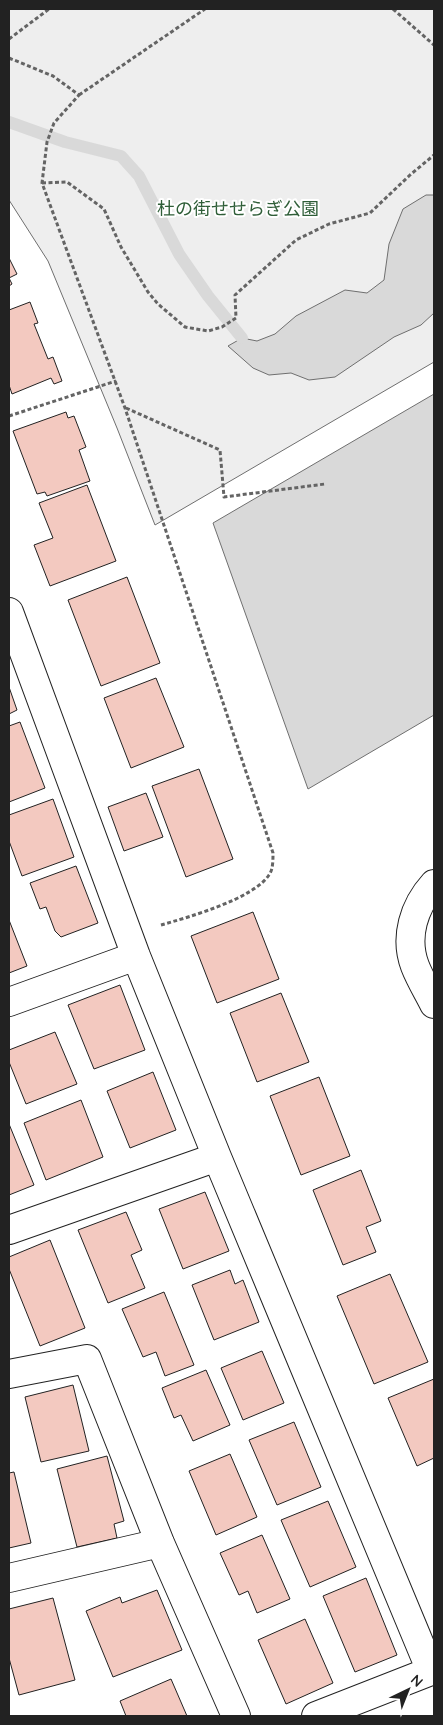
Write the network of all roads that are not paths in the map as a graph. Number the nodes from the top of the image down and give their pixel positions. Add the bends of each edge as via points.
1 (9, 612) edge
2 (434, 884) edge
3 (132, 945) junction
4 (9, 1002) edge
5 (434, 1004) edge
6 (217, 1156) junction
7 (9, 1230) edge
8 (9, 1374) edge
9 (160, 1543) junction
10 (9, 1578) edge
11 (236, 1716) edge
12 (316, 1716) edge

1 - 3 street
2 - 5 street via 418,905 410,952
3 - 4 street
3 - 6 street
6 - 7 street
6 - 12 street via 431,1671
8 - 9 street via 87,1359
9 - 10 street
9 - 11 street

